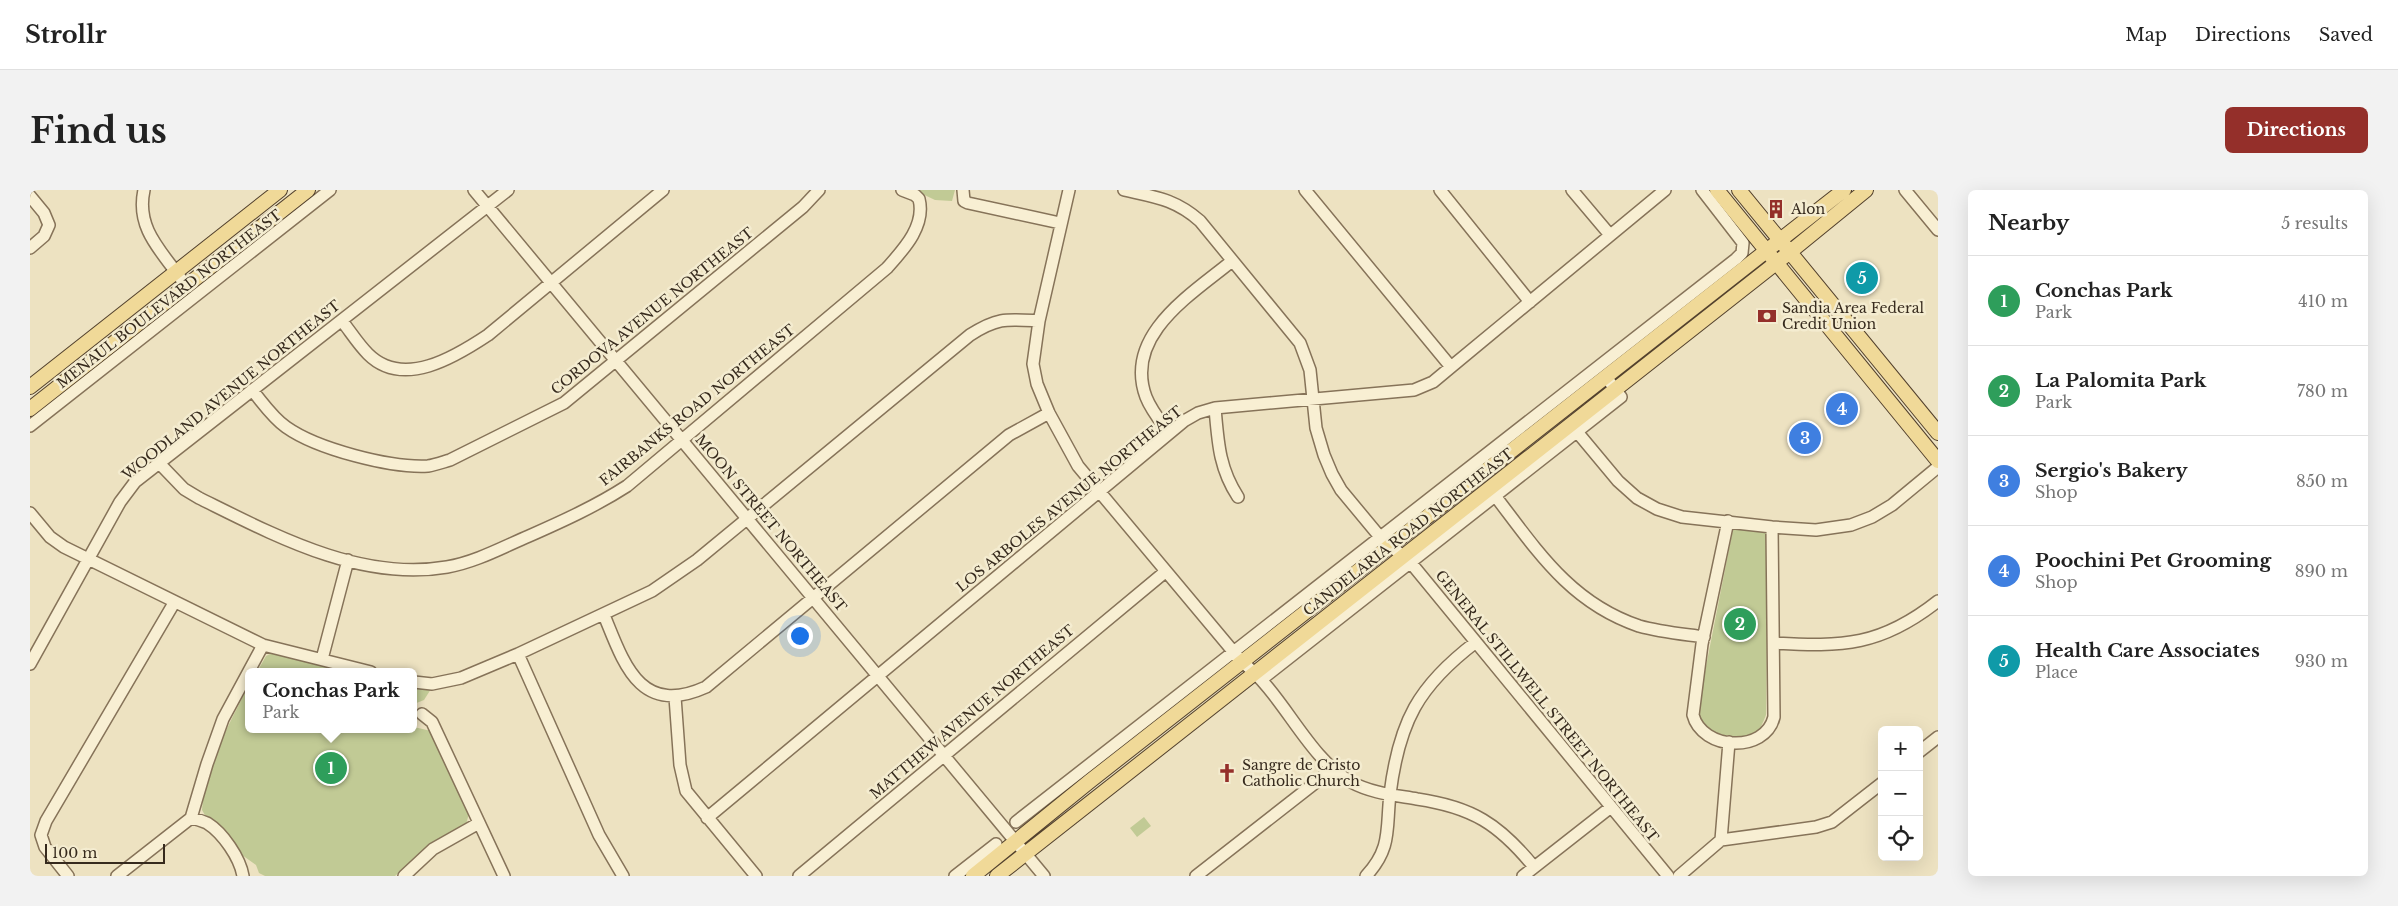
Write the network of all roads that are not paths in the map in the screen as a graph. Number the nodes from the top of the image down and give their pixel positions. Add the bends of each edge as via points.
1 (144, 190) edge
2 (280, 190) edge
3 (308, 190) edge
4 (330, 190) edge
5 (474, 190) edge
6 (508, 190) edge
7 (663, 190) edge
8 (819, 190) edge
9 (902, 190) edge
10 (1069, 190) edge
11 (1124, 190) edge
12 (1305, 190) edge
13 (1440, 190) edge
14 (1572, 190) edge
15 (1664, 190) edge
16 (1702, 190) edge
17 (1717, 190) edge
18 (1740, 190) edge
19 (1844, 190) edge
20 (1866, 190) edge
21 (1905, 190) edge
22 (963, 193) edge
23 (30, 196) edge
24 (488, 207) junction
25 (1060, 223) junction
26 (1938, 230) edge
27 (1610, 235) junction
28 (1786, 246) junction
29 (30, 248) edge
30 (1771, 258) junction
31 (1232, 261) junction
32 (177, 272) junction
33 (551, 283) junction
34 (186, 286) junction
35 (1530, 302) junction
36 (342, 320) junction
37 (1039, 321) junction
38 (616, 361) junction
39 (1451, 367) junction
40 (1606, 377) junction
41 (30, 387) edge
42 (1616, 388) junction
43 (252, 390) junction
44 (1313, 400) junction
45 (30, 408) edge
46 (1215, 408) junction
47 (1049, 413) junction
48 (30, 426) edge
49 (1169, 433) junction
50 (1578, 433) junction
51 (1938, 433) edge
52 (681, 439) junction
53 (1938, 461) edge
54 (159, 463) junction
55 (1938, 467) edge
56 (1098, 491) junction
57 (1238, 497) dead end
58 (1496, 497) junction
59 (30, 513) edge
60 (747, 518) junction
61 (1728, 521) junction
62 (1772, 527) junction
63 (1386, 541) junction
64 (88, 560) junction
65 (348, 560) junction
66 (1407, 560) junction
67 (1165, 572) junction
68 (812, 597) junction
69 (1938, 601) edge
70 (174, 603) junction
71 (604, 615) junction
72 (1704, 637) junction
73 (1476, 642) junction
74 (1774, 643) junction
75 (263, 645) junction
76 (518, 654) junction
77 (1237, 657) junction
78 (322, 659) junction
79 (30, 664) edge
80 (251, 668) edge
81 (356, 668) edge
82 (1258, 675) junction
83 (879, 676) junction
84 (245, 678) edge
85 (417, 682) edge
86 (675, 697) junction
87 (422, 714) dead end
88 (1938, 737) edge
89 (1729, 742) junction
90 (1923, 749) edge
91 (944, 754) junction
92 (1333, 769) junction
93 (1878, 786) edge
94 (1390, 794) junction
95 (1611, 807) junction
96 (191, 818) junction
97 (707, 818) junction
98 (1016, 822) dead end
99 (479, 823) junction
100 (1721, 840) junction
101 (1016, 842) junction
102 (996, 844) dead end
103 (1026, 854) junction
104 (1534, 867) junction
105 (68, 876) edge
106 (117, 876) edge
107 (244, 876) edge
108 (404, 876) edge
109 (504, 876) edge
110 (623, 876) edge
111 (756, 876) edge
112 (799, 876) edge
113 (955, 876) edge
114 (973, 876) edge
115 (997, 876) edge
116 (1044, 876) edge
117 (1196, 876) edge
118 (1366, 876) edge
119 (1523, 876) edge
120 (1668, 876) edge
121 (1679, 876) edge

1 - 32 street via 144,224
2 - 32 main road, MENAUL BOULEVARD NORTHEAST
3 - 34 main road, MENAUL BOULEVARD NORTHEAST
4 - 48 street
5 - 24 street, MOON STREET NORTHEAST
6 - 24 street, WOODLAND AVENUE NORTHEAST
7 - 33 street
8 - 38 street, CORDOVA AVENUE NORTHEAST via 803,207
9 - 52 street, FAIRBANKS ROAD NORTHEAST via 915,195 920,205 918,220 912,236 887,268
10 - 25 street
11 - 31 street, GENERAL STILLWELL STREET NORTHEAST via 1183,207 1200,221
12 - 39 street
13 - 35 street
14 - 27 street
15 - 27 street, LOS ARBOLES AVENUE NORTHEAST
16 - 63 street via 1743,242 1742,253
17 - 30 main road
18 - 28 main road
19 - 28 main road, CANDELARIA ROAD NORTHEAST
20 - 28 main road, CANDELARIA ROAD NORTHEAST
21 - 26 street
22 - 25 street via 964,201 968,203
23 - 29 street via 44,212 48,225 44,236
24 - 33 street, MOON STREET NORTHEAST
24 - 36 street, WOODLAND AVENUE NORTHEAST
25 - 37 street
27 - 35 street, LOS ARBOLES AVENUE NORTHEAST
28 - 30 main road, CANDELARIA ROAD NORTHEAST
28 - 51 main road
30 - 40 main road, CANDELARIA ROAD NORTHEAST
30 - 42 main road, CANDELARIA ROAD NORTHEAST
30 - 53 main road
31 - 44 street, GENERAL STILLWELL STREET NORTHEAST via 1300,344 1310,370
31 - 49 street via 1166,316 1151,335 1143,357 1142,378 1154,414
32 - 34 street
32 - 41 main road, MENAUL BOULEVARD NORTHEAST
33 - 36 street via 466,350 425,368 396,369 382,364 369,355
33 - 38 street, MOON STREET NORTHEAST
34 - 45 main road, MENAUL BOULEVARD NORTHEAST
35 - 39 street, LOS ARBOLES AVENUE NORTHEAST
36 - 43 street, WOODLAND AVENUE NORTHEAST
37 - 47 street via 1033,364
37 - 60 street via 1006,318 986,324
38 - 43 street, CORDOVA AVENUE NORTHEAST via 564,403 542,416 450,460 430,466 404,466 346,453 300,435 274,417
38 - 52 street, MOON STREET NORTHEAST
39 - 44 street, LOS ARBOLES AVENUE NORTHEAST via 1433,382 1414,390
40 - 42 street
40 - 63 main road, CANDELARIA ROAD NORTHEAST
42 - 50 street via 1621,398
42 - 66 main road, CANDELARIA ROAD NORTHEAST
43 - 54 street, WOODLAND AVENUE NORTHEAST
44 - 46 street, LOS ARBOLES AVENUE NORTHEAST
44 - 63 street, GENERAL STILLWELL STREET NORTHEAST via 1316,428 1332,474 1341,490
46 - 49 street, LOS ARBOLES AVENUE NORTHEAST via 1198,413
46 - 57 street via 1221,464
47 - 56 street via 1078,466
47 - 68 street via 1009,435
49 - 56 street, LOS ARBOLES AVENUE NORTHEAST
50 - 58 street
50 - 61 street via 1618,482 1637,498 1656,509 1682,517
52 - 60 street, MOON STREET NORTHEAST
52 - 65 street, FAIRBANKS ROAD NORTHEAST via 627,486 597,506 474,560 447,567 412,569 386,568
54 - 64 street, WOODLAND AVENUE NORTHEAST via 130,488
54 - 65 street, FAIRBANKS ROAD NORTHEAST via 184,490 199,498 292,543
55 - 62 street via 1892,505 1851,525 1816,530
56 - 67 street
56 - 83 street, LOS ARBOLES AVENUE NORTHEAST
58 - 66 street
58 - 72 street via 1559,576 1591,604 1641,626
59 - 64 street via 50,537
60 - 68 street, MOON STREET NORTHEAST
60 - 71 street via 698,560 652,591
61 - 62 street
61 - 72 street
62 - 74 street
63 - 66 street, GENERAL STILLWELL STREET NORTHEAST
63 - 77 main road, CANDELARIA ROAD NORTHEAST
64 - 70 street
64 - 79 street, WOODLAND AVENUE NORTHEAST
65 - 78 street
66 - 73 street, GENERAL STILLWELL STREET NORTHEAST
66 - 82 main road, CANDELARIA ROAD NORTHEAST
67 - 77 street
67 - 91 street, MATTHEW AVENUE NORTHEAST
68 - 83 street, MOON STREET NORTHEAST
68 - 86 street via 706,687
69 - 74 street via 1906,624 1869,639 1819,646
70 - 75 street
70 - 105 street via 46,821 41,835 45,847
71 - 76 street
71 - 86 street via 631,675 647,688
72 - 89 street via 1693,715 1695,725 1707,737
73 - 94 street via 1440,672 1416,704 1400,736
73 - 95 street, GENERAL STILLWELL STREET NORTHEAST
74 - 89 street via 1772,726 1755,740
75 - 78 street
75 - 80 street
76 - 85 street via 461,678 432,684
76 - 110 street via 602,841
77 - 82 street
77 - 98 street
77 - 101 main road, CANDELARIA ROAD NORTHEAST
78 - 81 street
82 - 92 street
82 - 103 main road, CANDELARIA ROAD NORTHEAST
83 - 91 street, MOON STREET NORTHEAST
83 - 97 street, LOS ARBOLES AVENUE NORTHEAST
84 - 96 street via 223,719
86 - 97 street via 680,765 686,791
87 - 99 street via 432,722
88 - 90 street
89 - 100 street
91 - 101 street, MOON STREET NORTHEAST
91 - 112 street, MATTHEW AVENUE NORTHEAST
92 - 94 street via 1370,790
92 - 117 street
93 - 100 street via 1832,822
94 - 104 street via 1454,806 1484,820 1513,842
94 - 118 street via 1386,846
95 - 104 street
95 - 120 street, GENERAL STILLWELL STREET NORTHEAST
96 - 106 street
96 - 107 street via 207,824 217,833 241,864
97 - 111 street
99 - 108 street via 433,849
99 - 109 street
100 - 121 street
101 - 103 street, MOON STREET NORTHEAST
101 - 114 main road, CANDELARIA ROAD NORTHEAST
102 - 113 street
103 - 115 main road, CANDELARIA ROAD NORTHEAST
103 - 116 street, MOON STREET NORTHEAST
104 - 119 street

